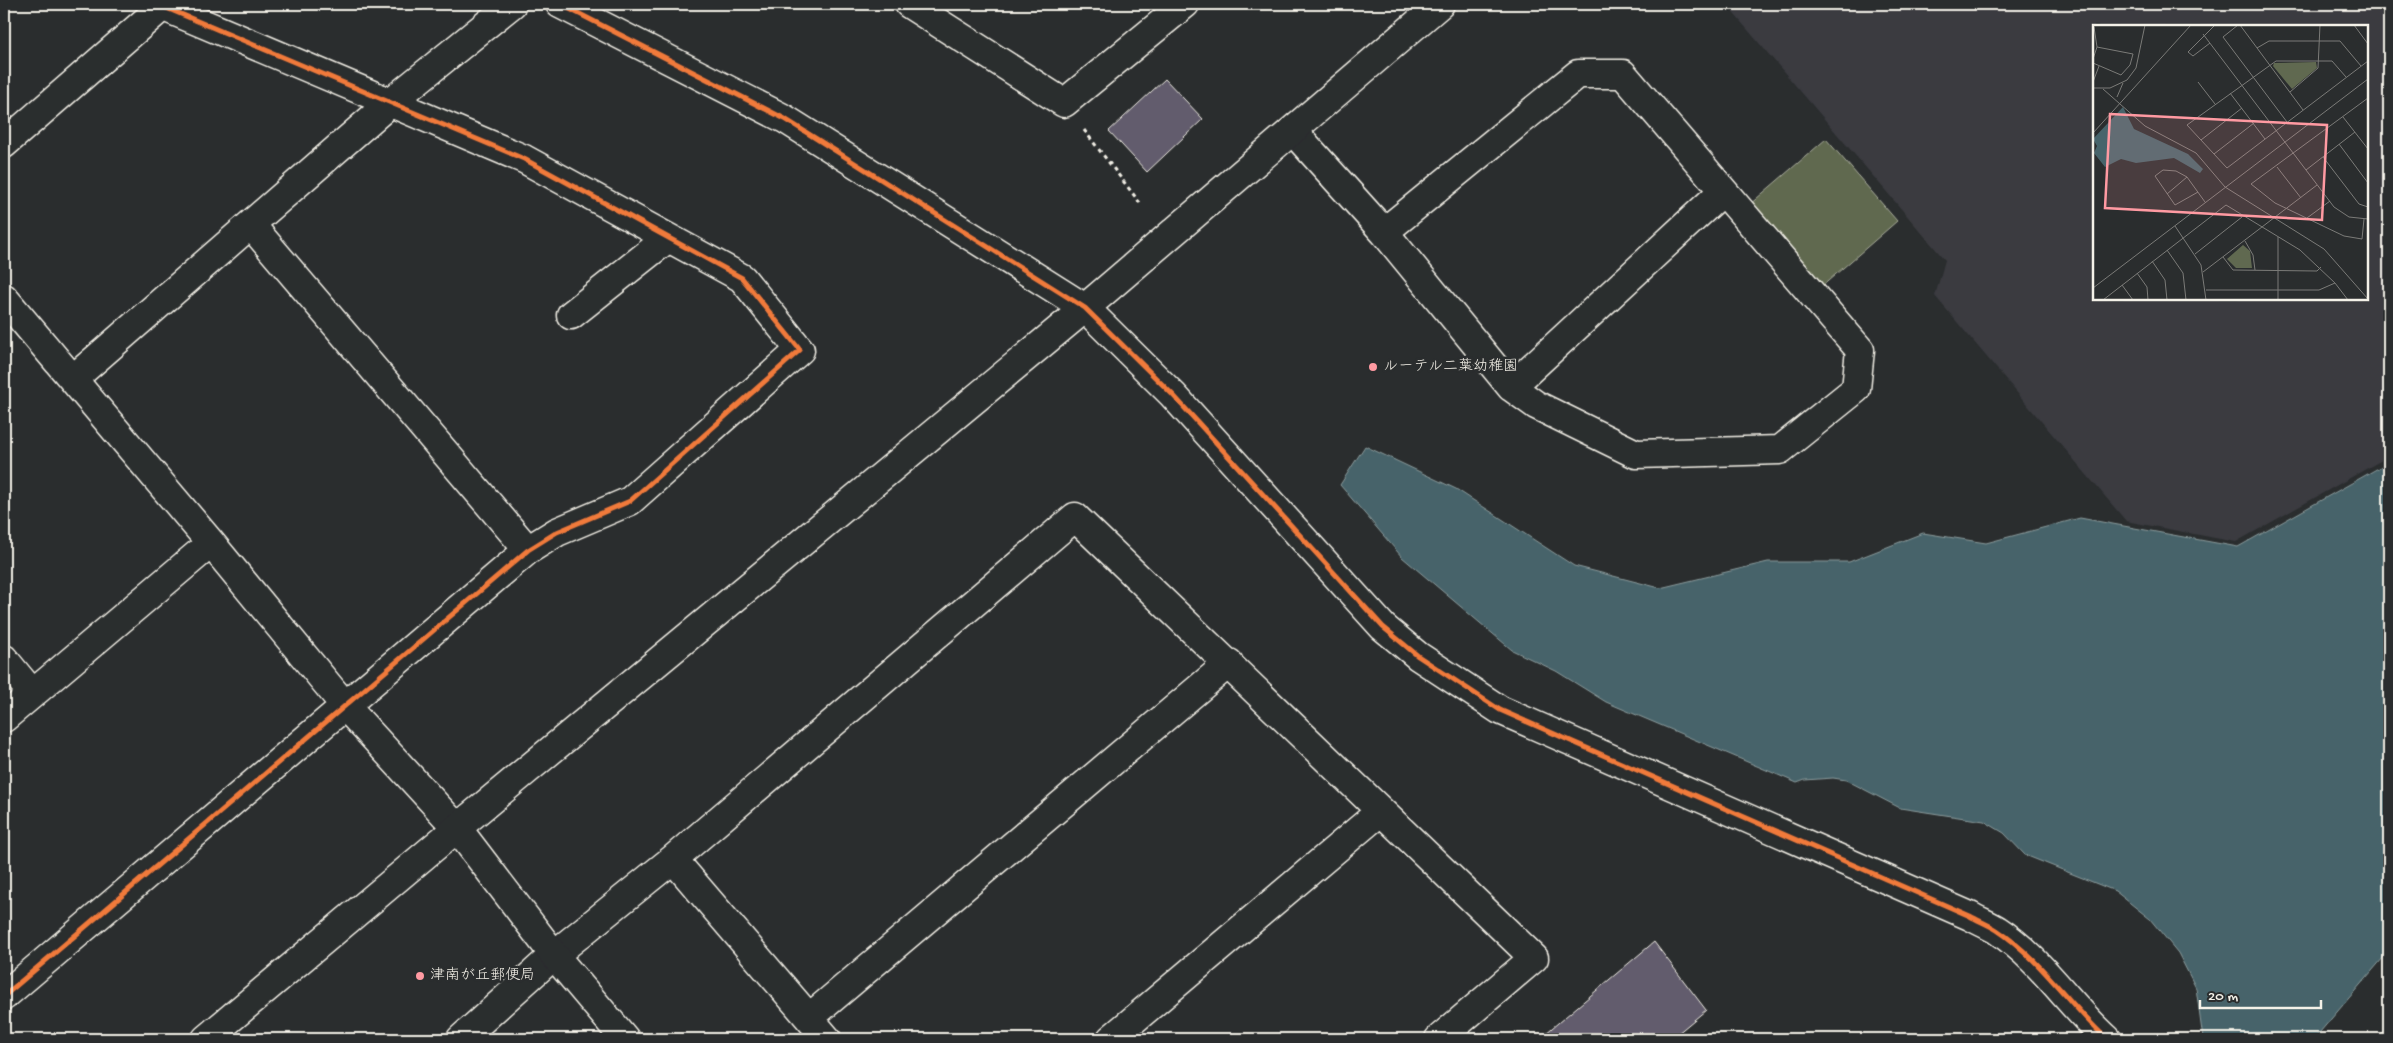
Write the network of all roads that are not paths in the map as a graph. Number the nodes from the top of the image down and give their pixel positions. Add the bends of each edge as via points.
1 (512, 4) edge
2 (560, 4) edge
3 (909, 4) edge
4 (1185, 4) edge
5 (1440, 4) edge
6 (160, 5) edge
7 (392, 101) junction
8 (1293, 131) junction
9 (4, 144) edge
10 (1722, 192) junction
11 (251, 225) junction
12 (1384, 232) junction
13 (668, 238) junction
14 (4, 298) edge
15 (1085, 308) junction
16 (571, 315) dead end
17 (73, 379) junction
18 (1512, 387) junction
19 (211, 543) junction
20 (528, 550) junction
21 (4, 659) edge
22 (1229, 663) junction
23 (32, 694) junction
24 (346, 707) junction
25 (4, 718) edge
26 (1381, 811) junction
27 (457, 828) junction
28 (673, 859) junction
29 (554, 955) junction
30 (4, 996) edge
31 (809, 1018) junction
32 (206, 1039) edge
33 (461, 1039) edge
34 (625, 1039) edge
35 (828, 1039) edge
36 (1111, 1039) edge
37 (1439, 1039) edge
38 (2106, 1039) edge

1 - 7 street
2 - 15 street via 785,119
3 - 4 street via 1064,103
5 - 8 street
6 - 7 street
6 - 9 street
7 - 11 street
7 - 13 street via 524,158
8 - 12 street
8 - 15 street
10 - 12 street via 1623,74 1578,74
10 - 18 street
10 - 18 street via 1860,350 1856,389 1780,450 1636,454 1536,405
11 - 17 street
11 - 20 street
12 - 18 street
13 - 16 street
13 - 20 street via 742,278 800,350 630,501 556,532
14 - 17 street
15 - 27 street
15 - 38 street via 1173,395 1383,627 1418,656 1500,710 1998,931 2037,964
17 - 19 street
19 - 23 street
19 - 24 street
20 - 24 street
21 - 23 street
22 - 26 street
22 - 28 street via 1076,517
22 - 31 street
23 - 25 street
24 - 27 street
24 - 30 street
26 - 36 street
26 - 37 street via 1534,958
27 - 29 street
27 - 32 street
28 - 29 street
28 - 31 street
29 - 33 street
29 - 34 street
31 - 35 street

